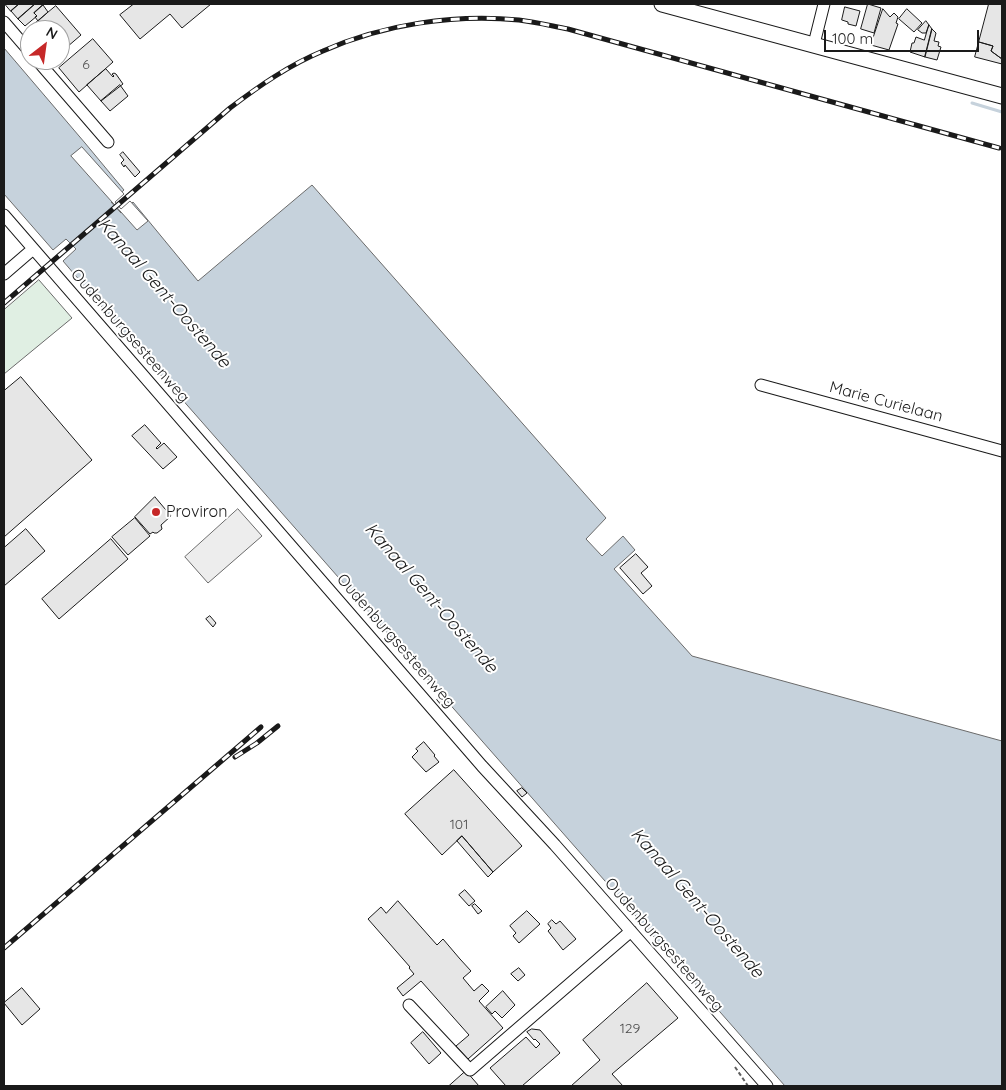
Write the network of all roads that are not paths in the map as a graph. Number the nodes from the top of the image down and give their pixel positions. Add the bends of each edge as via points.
1 (662, 4) edge
2 (824, 4) edge
3 (4, 22) edge
4 (20, 40) edge
5 (814, 44) junction
6 (46, 70) edge
7 (1002, 96) edge
8 (108, 142) dead end
9 (4, 215) edge
10 (33, 249) junction
11 (4, 274) edge
12 (761, 385) dead end
13 (1002, 451) edge
14 (631, 931) junction
15 (409, 1005) dead end
16 (766, 1086) edge

1 - 5 main road
2 - 5 street
3 - 4 street
5 - 7 main road
6 - 8 street
9 - 10 street, Oudenburgsesteenweg
10 - 11 street
10 - 14 street, Oudenburgsesteenweg via 482,766
12 - 13 street, Marie Curielaan
14 - 15 street via 470,1070
14 - 16 street, Oudenburgsesteenweg

